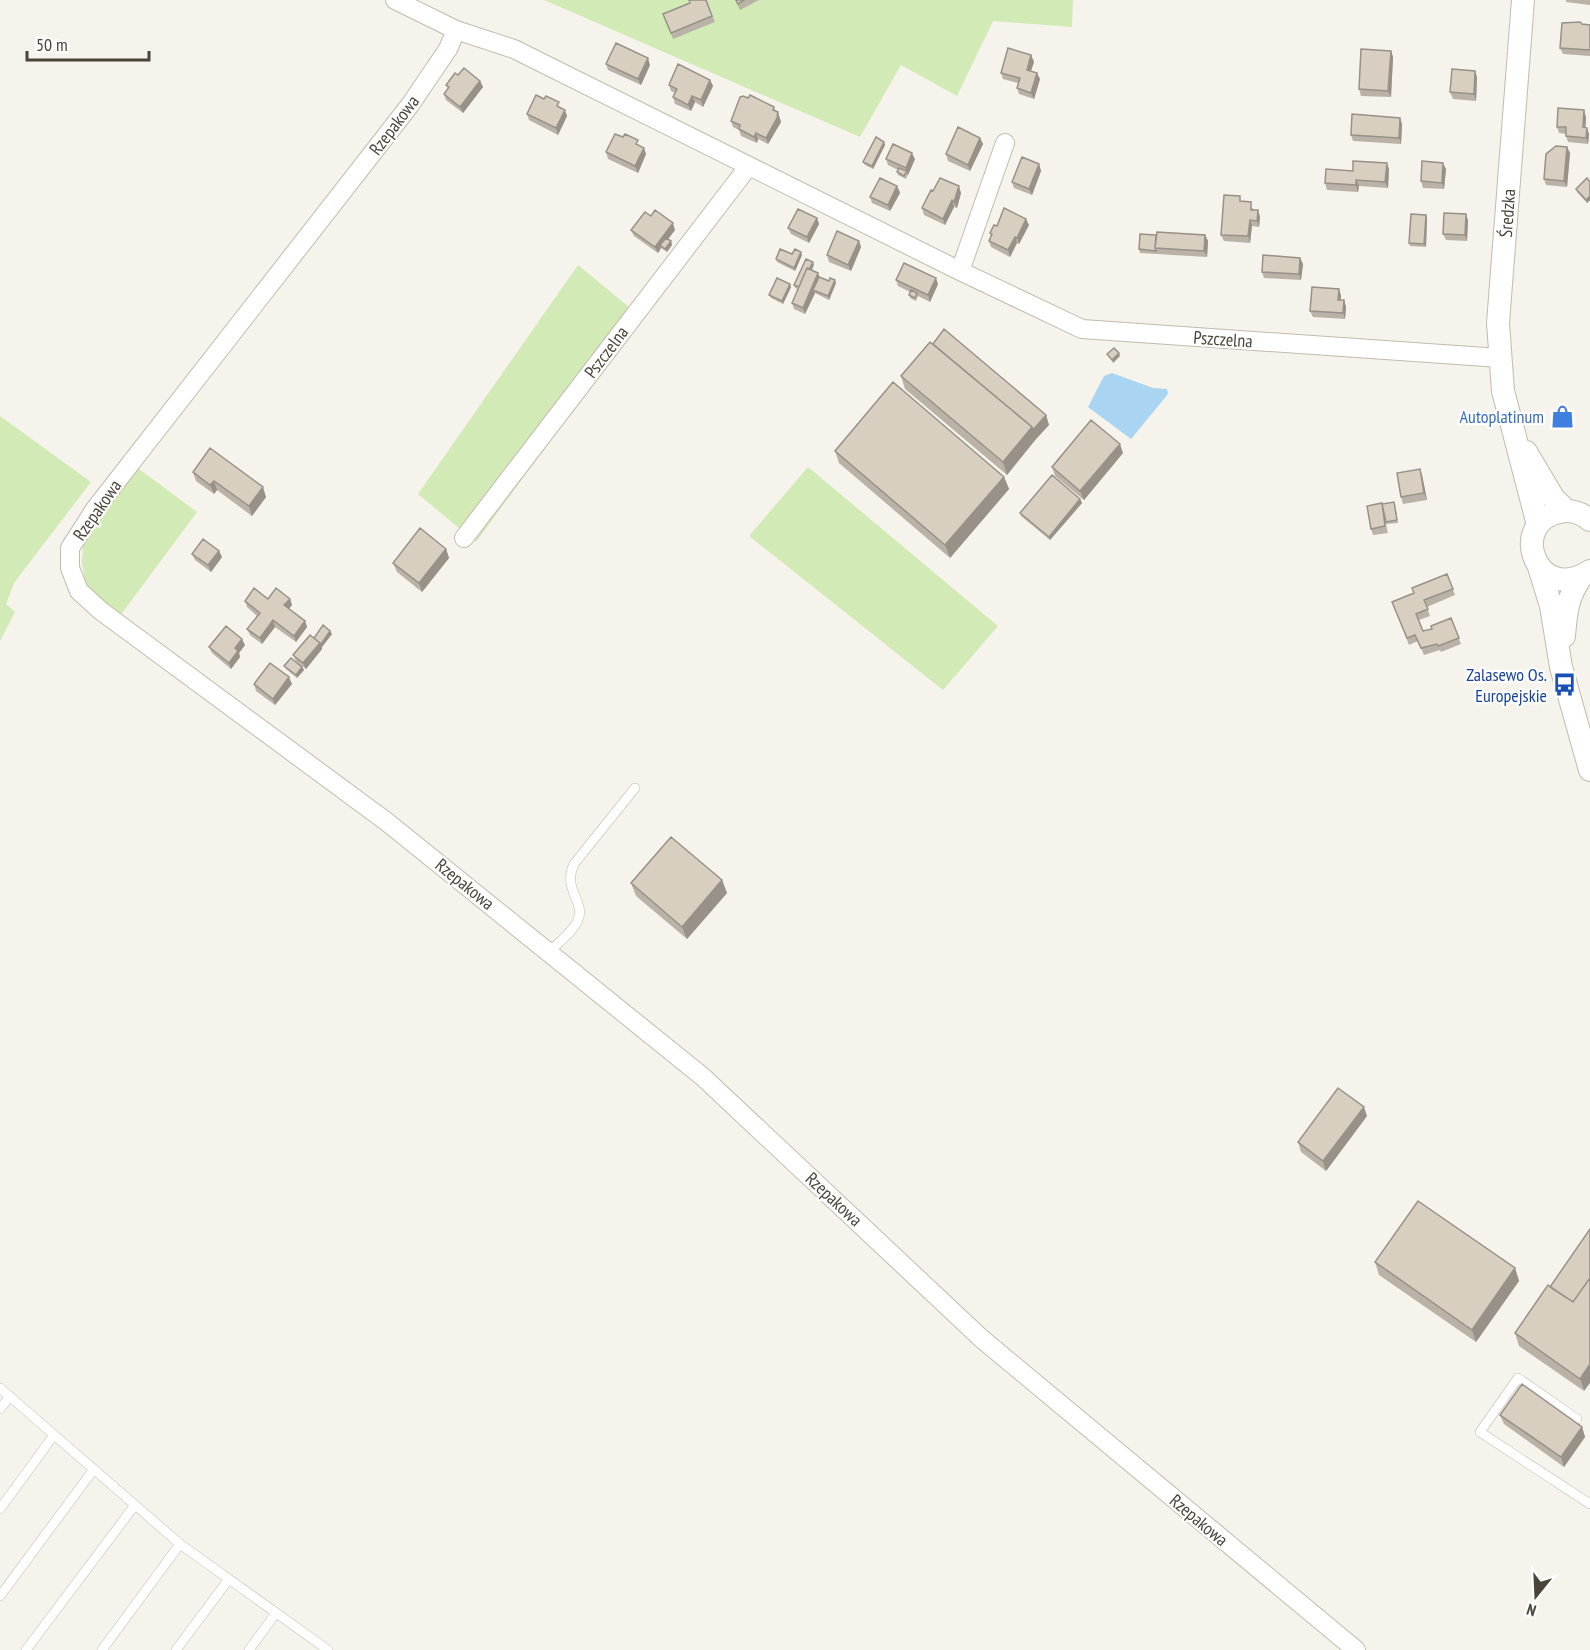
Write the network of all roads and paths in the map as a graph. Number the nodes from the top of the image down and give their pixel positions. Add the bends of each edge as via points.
1 (395, 0) edge
2 (1523, 0) edge
3 (456, 30) junction
4 (1005, 143) dead end
5 (748, 167) junction
6 (960, 271) junction
7 (1500, 358) junction
8 (1511, 424) junction
9 (1583, 517) edge
10 (1538, 525) junction
11 (465, 538) dead end
12 (1539, 567) junction
13 (1585, 574) edge
14 (1561, 667) junction
15 (1590, 770) edge
16 (634, 788) dead end
17 (549, 952) junction
18 (0, 1388) edge
19 (9, 1396) junction
20 (0, 1409) edge
21 (1578, 1419) dead end
22 (54, 1435) junction
23 (94, 1469) junction
24 (135, 1504) junction
25 (1590, 1504) edge
26 (0, 1509) edge
27 (180, 1544) junction
28 (229, 1579) junction
29 (0, 1596) edge
30 (276, 1613) junction
31 (323, 1649) edge
32 (26, 1650) edge
33 (102, 1650) edge
34 (176, 1650) edge
35 (249, 1650) edge
36 (1356, 1650) edge

1 - 3 street, Pszczelna
2 - 7 street, Średzka via 1498,323
3 - 5 street, Pszczelna via 514,50
3 - 17 street, Rzepakowa via 448,49 410,105 95,509 70,548 70,568 79,591 101,610 387,822
4 - 6 street
5 - 6 street, Pszczelna
5 - 11 street, Pszczelna
6 - 7 street, Pszczelna via 1082,329
7 - 8 street, Średzka
8 - 9 street, Średzka via 1554,499
8 - 10 street, Średzka
9 - 10 street via 1555,512
10 - 12 street via 1531,546
12 - 13 street via 1558,579
12 - 14 street via 1551,606
13 - 14 street via 1571,592 1566,607
14 - 15 street
16 - 17 lane via 574,864 570,881 580,913 574,926
17 - 36 street, Rzepakowa via 703,1077 982,1339
18 - 19 lane
19 - 20 lane
19 - 22 lane
21 - 25 lane via 1518,1378 1480,1432
22 - 23 lane
22 - 26 lane
23 - 24 lane
23 - 29 lane
24 - 27 lane
24 - 32 lane
27 - 28 lane
27 - 33 lane
28 - 30 lane
28 - 34 lane
30 - 31 lane
30 - 35 lane

